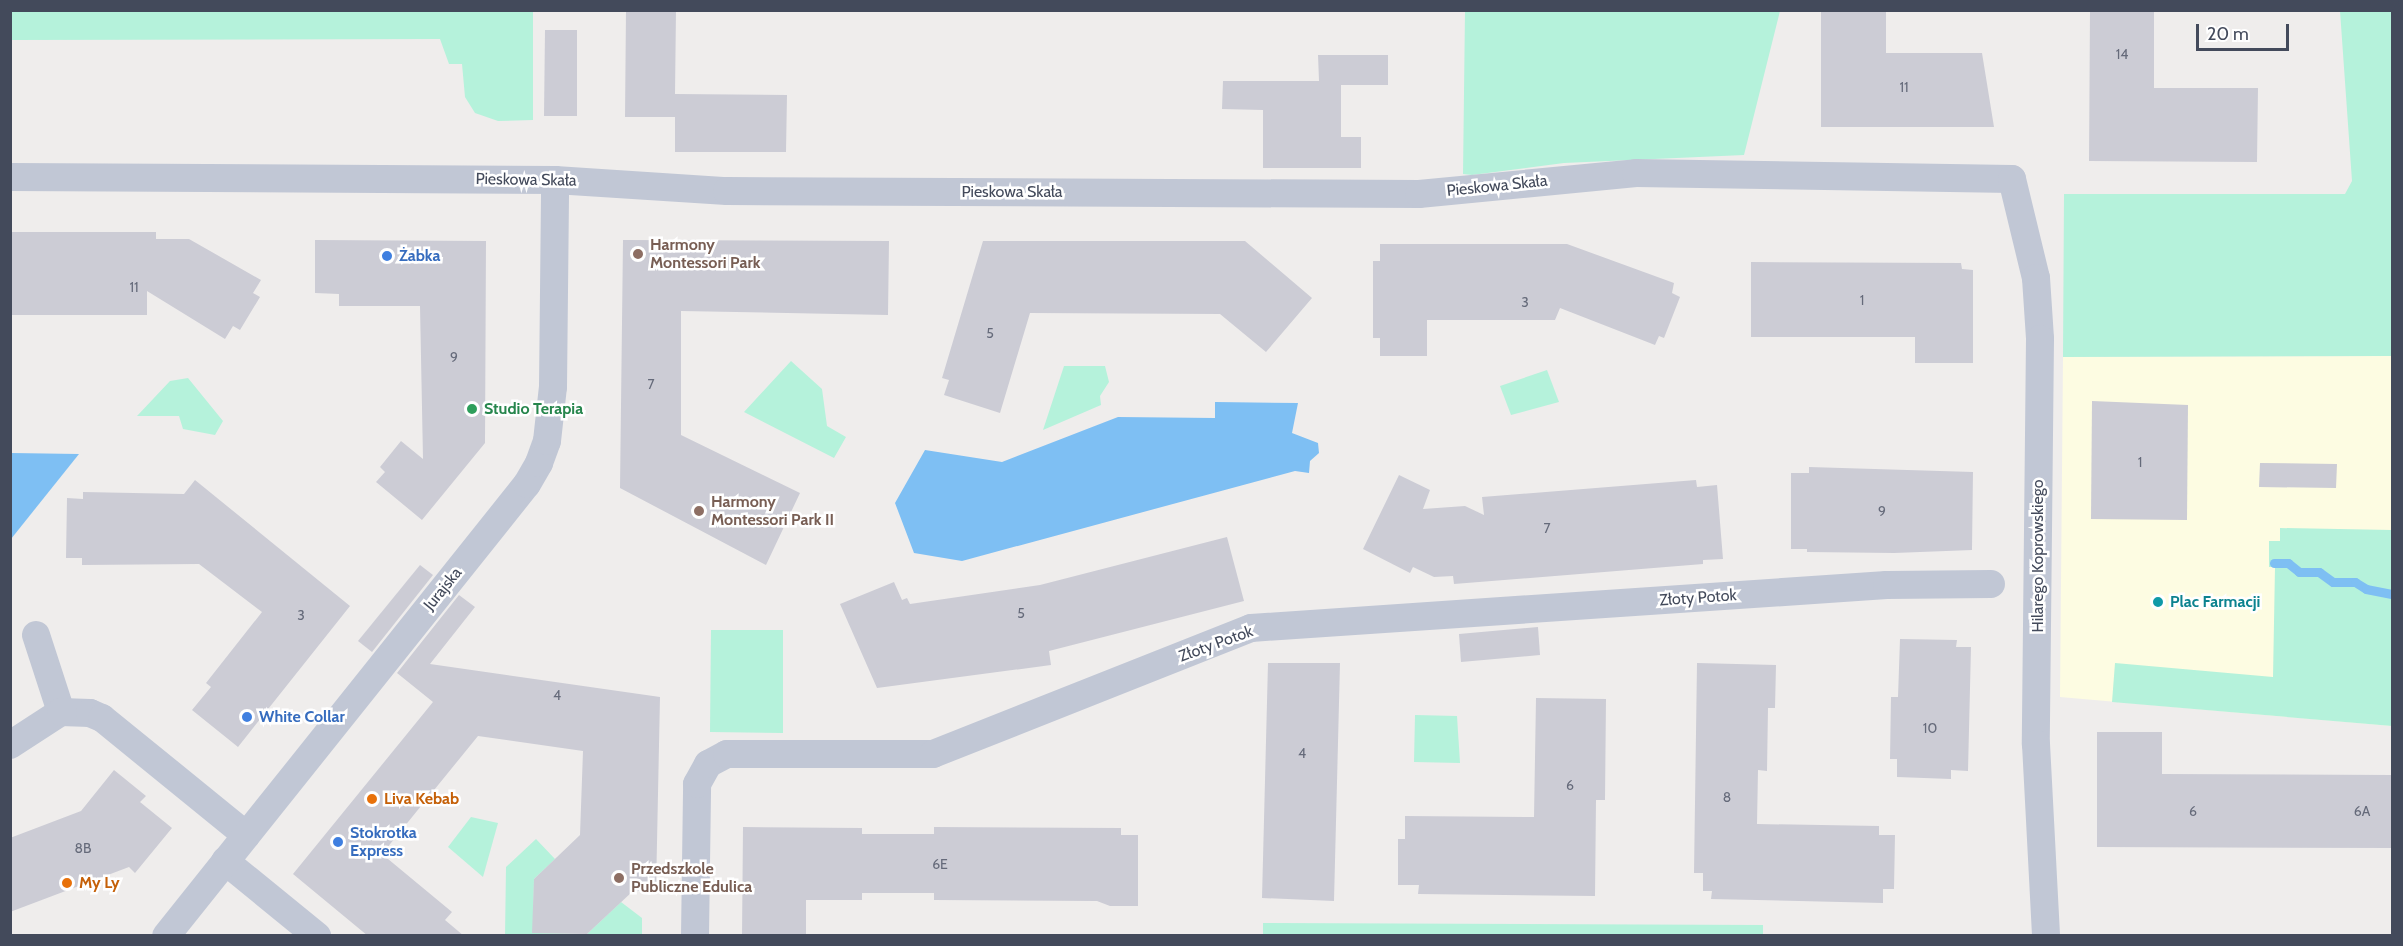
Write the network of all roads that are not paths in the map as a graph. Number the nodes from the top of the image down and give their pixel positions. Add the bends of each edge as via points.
1 (10, 177) edge
2 (2012, 178) joint
3 (555, 180) junction
4 (1991, 584) dead end
5 (36, 635) dead end
6 (61, 712) junction
7 (10, 746) edge
8 (246, 835) junction
9 (225, 861) junction
10 (166, 936) edge
11 (317, 936) edge
12 (695, 936) edge
13 (2046, 936) edge

1 - 3 street, Pieskowa Skała
2 - 3 street, Pieskowa Skała via 1636,173 1419,194 727,190
2 - 13 street, Hilarego Koprowskiego via 2036,278 2040,339 2036,744
3 - 8 street, Jurajska via 553,387 547,441 539,463 527,484
4 - 12 street, Złoty Potok via 1887,585 1251,628 933,754 727,754 708,764 696,784
5 - 6 street
6 - 7 street
6 - 8 street via 76,710 102,718
8 - 9 street, Jurajska
9 - 10 street, Jurajska
9 - 11 street

